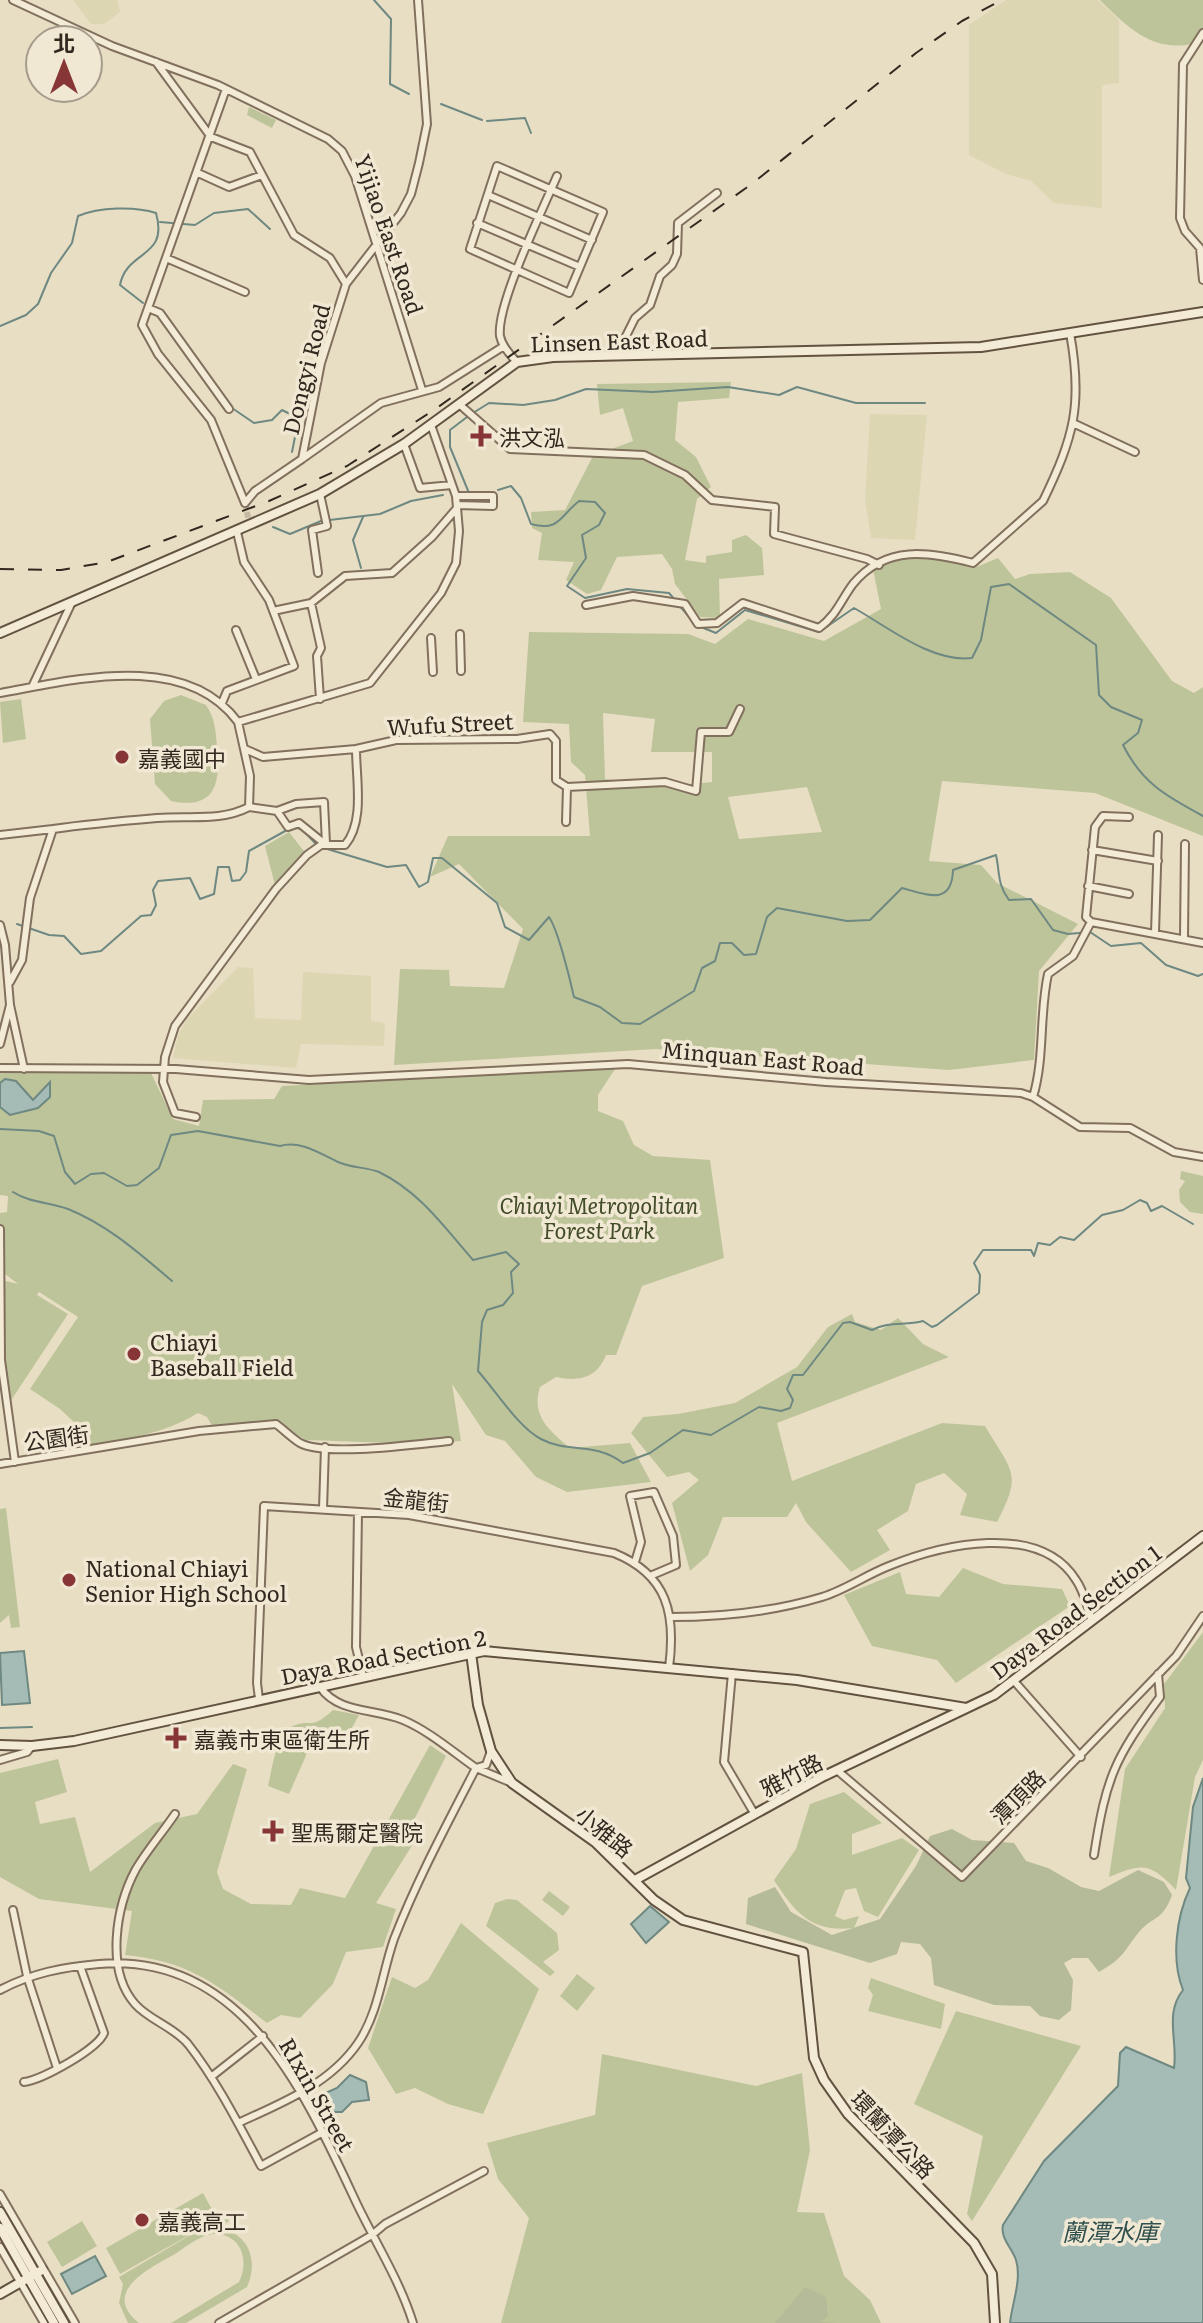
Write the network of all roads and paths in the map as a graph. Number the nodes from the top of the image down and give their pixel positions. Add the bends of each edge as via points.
1 (13, 0) edge
2 (418, 0) edge
3 (1203, 33) edge
4 (156, 62) junction
5 (226, 89) junction
6 (211, 137) junction
7 (198, 173) junction
8 (262, 175) junction
9 (557, 176) dead end
10 (551, 189) junction
11 (717, 193) dead end
12 (488, 195) junction
13 (541, 216) junction
14 (477, 223) junction
15 (592, 240) junction
16 (528, 243) junction
17 (378, 247) junction
18 (166, 258) junction
19 (580, 267) junction
20 (517, 271) junction
21 (1203, 280) edge
22 (346, 284) junction
23 (245, 292) dead end
24 (148, 308) junction
25 (1203, 312) edge
26 (1070, 333) junction
27 (504, 346) junction
28 (616, 356) junction
29 (517, 362) junction
30 (422, 390) junction
31 (459, 404) junction
32 (229, 409) dead end
33 (1075, 424) junction
34 (431, 425) junction
35 (404, 444) junction
36 (1135, 452) dead end
37 (302, 459) junction
38 (452, 485) junction
39 (320, 494) junction
40 (456, 496) junction
41 (457, 506) junction
42 (237, 532) junction
43 (879, 565) junction
44 (318, 573) dead end
45 (73, 599) junction
46 (311, 603) junction
47 (586, 605) dead end
48 (273, 611) junction
49 (236, 630) dead end
50 (0, 633) edge
51 (460, 634) dead end
52 (431, 638) dead end
53 (461, 671) dead end
54 (433, 672) dead end
55 (256, 679) junction
56 (32, 687) junction
57 (0, 693) edge
58 (320, 699) junction
59 (222, 703) junction
60 (740, 709) dead end
61 (238, 722) junction
62 (245, 749) junction
63 (356, 749) junction
64 (567, 787) junction
65 (249, 807) junction
66 (277, 811) junction
67 (1129, 817) dead end
68 (566, 822) dead end
69 (53, 829) junction
70 (0, 835) edge
71 (1158, 835) dead end
72 (326, 844) junction
73 (1185, 844) dead end
74 (1092, 850) junction
75 (1158, 861) junction
76 (1088, 886) junction
77 (1129, 894) dead end
78 (1091, 922) junction
79 (0, 925) edge
80 (1155, 933) junction
81 (1184, 938) junction
82 (1203, 943) edge
83 (10, 982) junction
84 (10, 1005) junction
85 (0, 1044) edge
86 (0, 1068) edge
87 (24, 1069) junction
88 (163, 1070) junction
89 (1033, 1097) junction
90 (196, 1117) dead end
91 (1203, 1157) edge
92 (0, 1229) edge
93 (449, 1441) dead end
94 (325, 1447) junction
95 (15, 1462) junction
96 (0, 1464) edge
97 (323, 1509) junction
98 (358, 1512) junction
99 (1203, 1536) edge
100 (635, 1562) junction
101 (650, 1576) junction
102 (1203, 1616) edge
103 (671, 1617) junction
104 (1092, 1620) junction
105 (471, 1653) junction
106 (669, 1668) junction
107 (732, 1673) junction
108 (1158, 1674) junction
109 (363, 1676) junction
110 (1014, 1681) junction
111 (320, 1687) junction
112 (259, 1699) junction
113 (966, 1708) junction
114 (0, 1745) edge
115 (32, 1746) junction
116 (491, 1751) junction
117 (1081, 1757) junction
118 (0, 1760) edge
119 (476, 1768) junction
120 (838, 1771) junction
121 (512, 1783) junction
122 (754, 1813) junction
123 (175, 1814) dead end
124 (1094, 1855) dead end
125 (635, 1880) junction
126 (13, 1910) dead end
127 (803, 1952) joint
128 (117, 1962) junction
129 (80, 1966) junction
130 (27, 1976) junction
131 (0, 1990) edge
132 (263, 2036) junction
133 (57, 2068) junction
134 (211, 2077) junction
135 (24, 2082) dead end
136 (301, 2094) junction
137 (238, 2123) junction
138 (323, 2132) junction
139 (484, 2171) dead end
140 (0, 2194) edge
141 (2, 2204) edge
142 (0, 2212) edge
143 (0, 2228) edge
144 (372, 2235) junction
145 (0, 2247) edge
146 (32, 2276) junction
147 (0, 2294) edge
148 (56, 2320) edge
149 (75, 2323) edge
150 (219, 2323) edge
151 (413, 2323) edge
152 (995, 2323) edge

1 - 4 street, Yijiao East Road
2 - 17 street, Dongyi Road via 425,142 411,194
3 - 21 street via 1183,64 1180,218 1200,248
4 - 5 street, Yijiao East Road
4 - 6 street
5 - 6 street
5 - 17 street, Yijiao East Road via 336,144 355,176
6 - 7 street
6 - 8 street via 244,148
7 - 8 street via 229,187
7 - 18 street
8 - 22 street via 294,235 330,258
9 - 10 street
10 - 12 street via 497,166
10 - 13 street
10 - 15 street via 603,212
11 - 28 street via 678,223 672,265 660,276 650,305 635,318
12 - 13 street
12 - 14 street
13 - 15 street
13 - 16 street
14 - 16 street
14 - 20 street via 470,249
15 - 19 street
16 - 19 street
16 - 20 street
17 - 22 street, Dongyi Road
17 - 30 street, Yijiao East Road
18 - 23 street
18 - 24 street
19 - 20 street via 569,293
20 - 27 street via 501,319
22 - 37 street, Dongyi Road via 321,363
24 - 32 street via 160,313
24 - 37 street, Dongyi Road via 142,325 146,337 211,420 245,503
25 - 26 main road, Linsen East Road
26 - 28 main road, Linsen East Road via 981,347
26 - 33 street via 1078,382
27 - 29 street
27 - 30 street via 439,387
28 - 29 main road, Linsen East Road
29 - 31 main road, Linsen East Road
30 - 37 street via 381,403
31 - 34 main road, Linsen East Road
31 - 43 street via 510,449 644,455 685,475 712,500 775,507 774,534
33 - 36 street
33 - 43 street via 1043,501 973,563 918,551
34 - 35 main road, Linsen East Road
34 - 38 street
35 - 38 street via 420,488
35 - 39 main road, Linsen East Road
38 - 40 street
39 - 42 main road, Linsen East Road
39 - 44 street via 328,519 327,526 312,530
40 - 41 street
40 - 41 street via 493,496 493,506
41 - 46 street via 392,573 345,576
41 - 58 street via 456,563 422,621 370,683
42 - 45 main road, Linsen East Road
42 - 48 street via 250,576
43 - 47 street via 853,585 837,612 819,628 743,603 717,623 698,624 685,604 633,596
45 - 50 main road, Linsen East Road
45 - 56 street
46 - 48 street
46 - 58 street via 321,648
48 - 55 street via 294,666
49 - 55 street
51 - 53 street
52 - 54 street
55 - 59 street via 227,691
56 - 57 street
56 - 59 street via 139,674 194,686
58 - 61 street
59 - 61 street
60 - 64 street via 729,732 701,732 696,791 665,782
61 - 62 street
62 - 63 street via 263,757
62 - 65 street via 252,790
63 - 64 street, Wufu Street via 396,740 550,734 556,741 556,780
63 - 72 street, Wufu Street via 354,832 345,845
64 - 68 street
65 - 66 street
65 - 69 street via 210,817 105,821
66 - 72 street via 288,827 299,823
66 - 72 street via 324,802
67 - 74 street via 1099,819
69 - 70 street
69 - 83 street via 25,922 22,960
71 - 75 street
72 - 88 street, Wufu Street via 307,855 276,889 188,1006 175,1026
73 - 81 street
74 - 75 street
74 - 76 street
75 - 80 street
76 - 77 street
76 - 78 street via 1086,917
78 - 80 street
78 - 89 street via 1073,956 1048,974 1040,1075
79 - 83 street
80 - 81 street
81 - 82 street
83 - 84 street
84 - 85 street
84 - 87 street
86 - 87 street, Minquan East Road
87 - 88 street, Minquan East Road
88 - 89 street, Minquan East Road via 303,1079 628,1064
88 - 90 street via 175,1113
89 - 91 street, Minquan East Road via 1080,1127 1130,1128 1174,1152
92 - 95 street, 公園街 via 1,1360
93 - 94 street, 公園街
94 - 95 street, 公園街 via 303,1445 276,1424 199,1431
94 - 97 street
95 - 96 street
97 - 98 street, 金龍街
97 - 112 street, 金龍街 via 264,1506
98 - 100 street, 金龍街 via 452,1521 614,1553
98 - 109 street via 356,1647
99 - 104 main road, Daya Road Section 1
100 - 101 street, 金龍街
100 - 101 street via 641,1542 630,1496 654,1492 673,1536 676,1565
101 - 103 street, 金龍街 via 666,1598
102 - 108 street, 潭頂路
103 - 104 street via 738,1616 789,1605 936,1550 1000,1544 1043,1551 1063,1565 1077,1581
103 - 106 street, 金龍街
104 - 110 main road, Daya Road Section 1
105 - 106 main road, Daya Road Section 2
105 - 109 main road, Daya Road Section 2
105 - 116 main road, 小雅路
106 - 107 main road, Daya Road Section 2
107 - 113 main road, Daya Road Section 2
107 - 122 street via 724,1762
108 - 117 street, 潭頂路
108 - 124 street via 1160,1697 1111,1771
109 - 111 main road, Daya Road Section 2
110 - 113 main road, Daya Road Section 1
110 - 117 street
111 - 112 main road, Daya Road Section 2
111 - 119 street via 344,1706 404,1721
112 - 115 main road, Daya Road Section 2
113 - 120 main road, 雅竹路
114 - 115 main road, Daya Road Section 2
115 - 118 street
116 - 119 street via 486,1765
116 - 121 main road, 小雅路
117 - 120 street, 潭頂路 via 962,1877
119 - 121 street
119 - 136 street via 415,1887 358,2043
120 - 122 main road, 雅竹路
121 - 125 main road, 小雅路 via 595,1842
122 - 125 main road, 雅竹路
123 - 128 street via 135,1871 119,1921
125 - 127 main road, 小雅路 via 683,1920
126 - 130 street
127 - 152 main road, 環蘭潭公路 via 814,2058 824,2080 848,2114 974,2243 992,2274
128 - 129 street, RIxin Street
128 - 132 street, RIxin Street via 192,1980 238,2008
128 - 134 street via 121,1983 137,2007 186,2041
129 - 130 street, RIxin Street
129 - 133 street via 104,2033 101,2041
130 - 131 street, RIxin Street
130 - 133 street
132 - 134 street
132 - 136 street, RIxin Street
133 - 135 street
134 - 137 street
136 - 137 street
136 - 138 street, RIxin Street
137 - 138 street via 261,2166
138 - 144 street, RIxin Street
139 - 144 street
140 - 141 street
141 - 146 street
142 - 146 main road
143 - 146 main road
144 - 150 street
144 - 151 street, RIxin Street
145 - 146 street
146 - 147 main road
146 - 148 main road
146 - 148 street
148 - 149 street

